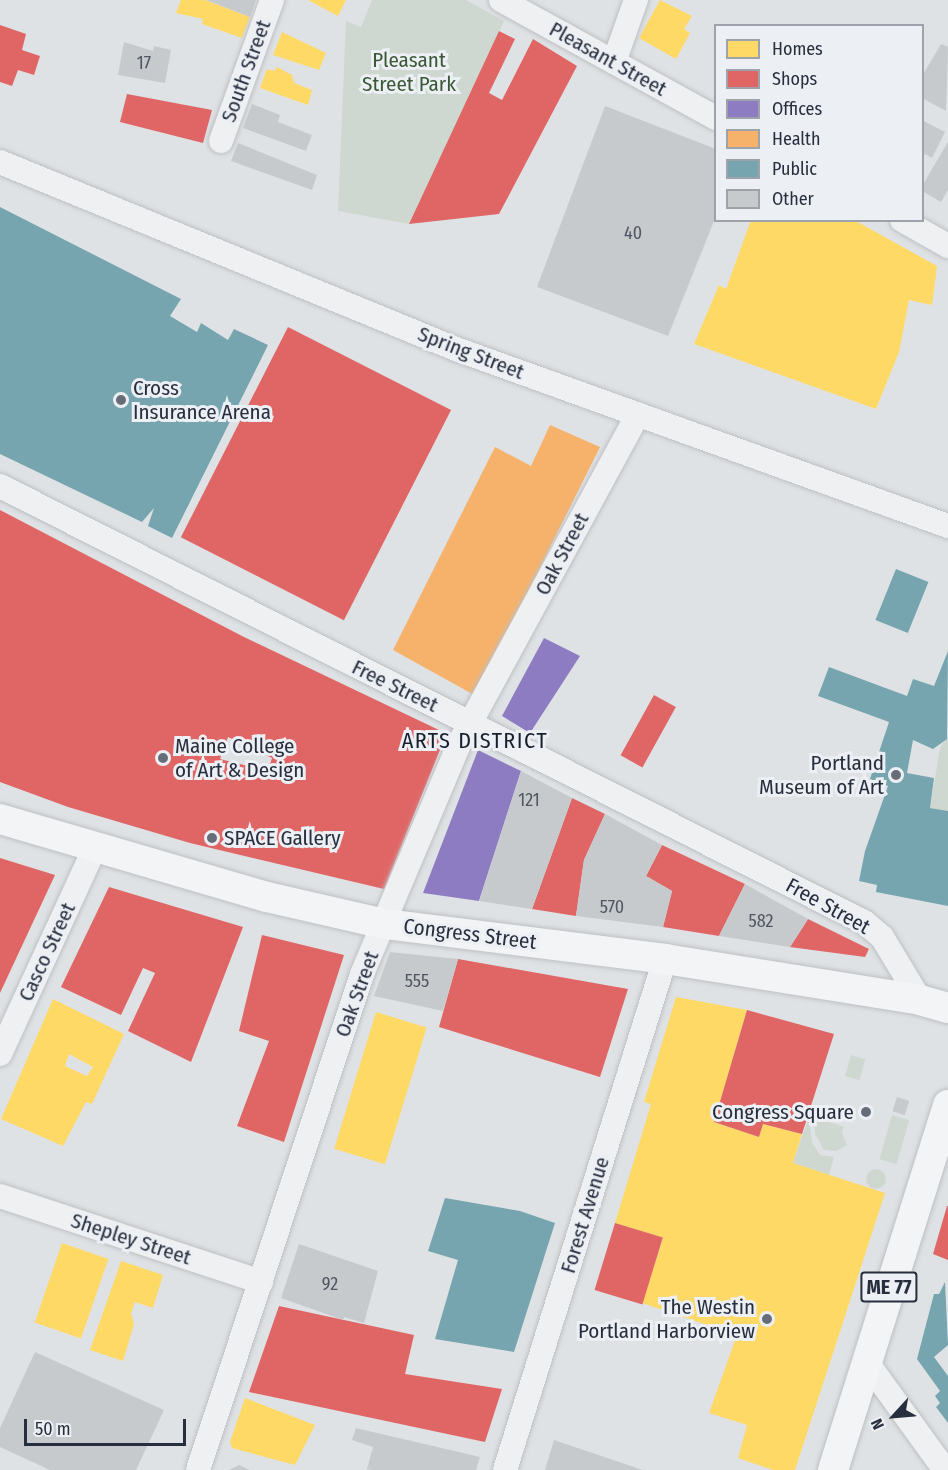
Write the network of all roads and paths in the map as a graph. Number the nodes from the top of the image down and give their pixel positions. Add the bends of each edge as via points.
1 (272, 0) edge
2 (501, 0) edge
3 (636, 0) edge
4 (614, 62) junction
5 (714, 117) edge
6 (221, 141) dead end
7 (0, 162) edge
8 (906, 222) edge
9 (948, 246) edge
10 (638, 414) junction
11 (0, 486) edge
12 (948, 526) edge
13 (471, 723) junction
14 (0, 819) edge
15 (94, 849) junction
16 (385, 924) junction
17 (665, 959) junction
18 (934, 1004) edge
19 (0, 1054) edge
20 (948, 1105) edge
21 (0, 1196) edge
22 (261, 1282) junction
23 (866, 1361) junction
24 (198, 1470) edge
25 (505, 1470) edge
26 (832, 1470) edge
27 (945, 1470) edge

1 - 6 street, South Street
2 - 4 street, Pleasant Street
3 - 4 street
4 - 5 street, Pleasant Street
7 - 10 street, Spring Street via 456,349
8 - 9 street
10 - 12 street, Spring Street
10 - 13 street, Oak Street
11 - 13 street, Free Street
13 - 16 street, Oak Street
13 - 18 street, Free Street via 864,922 882,937
14 - 15 main road, Congress Street
15 - 16 main road, Congress Street
15 - 19 street, Casco Street
16 - 17 main road, Congress Street
16 - 22 street, Oak Street via 362,974
17 - 18 main road, Congress Street
17 - 25 street, Forest Avenue
20 - 23 main road, ME 77
21 - 22 street, Shepley Street
22 - 24 street, Oak Street
23 - 26 main road, ME 77
23 - 27 street

